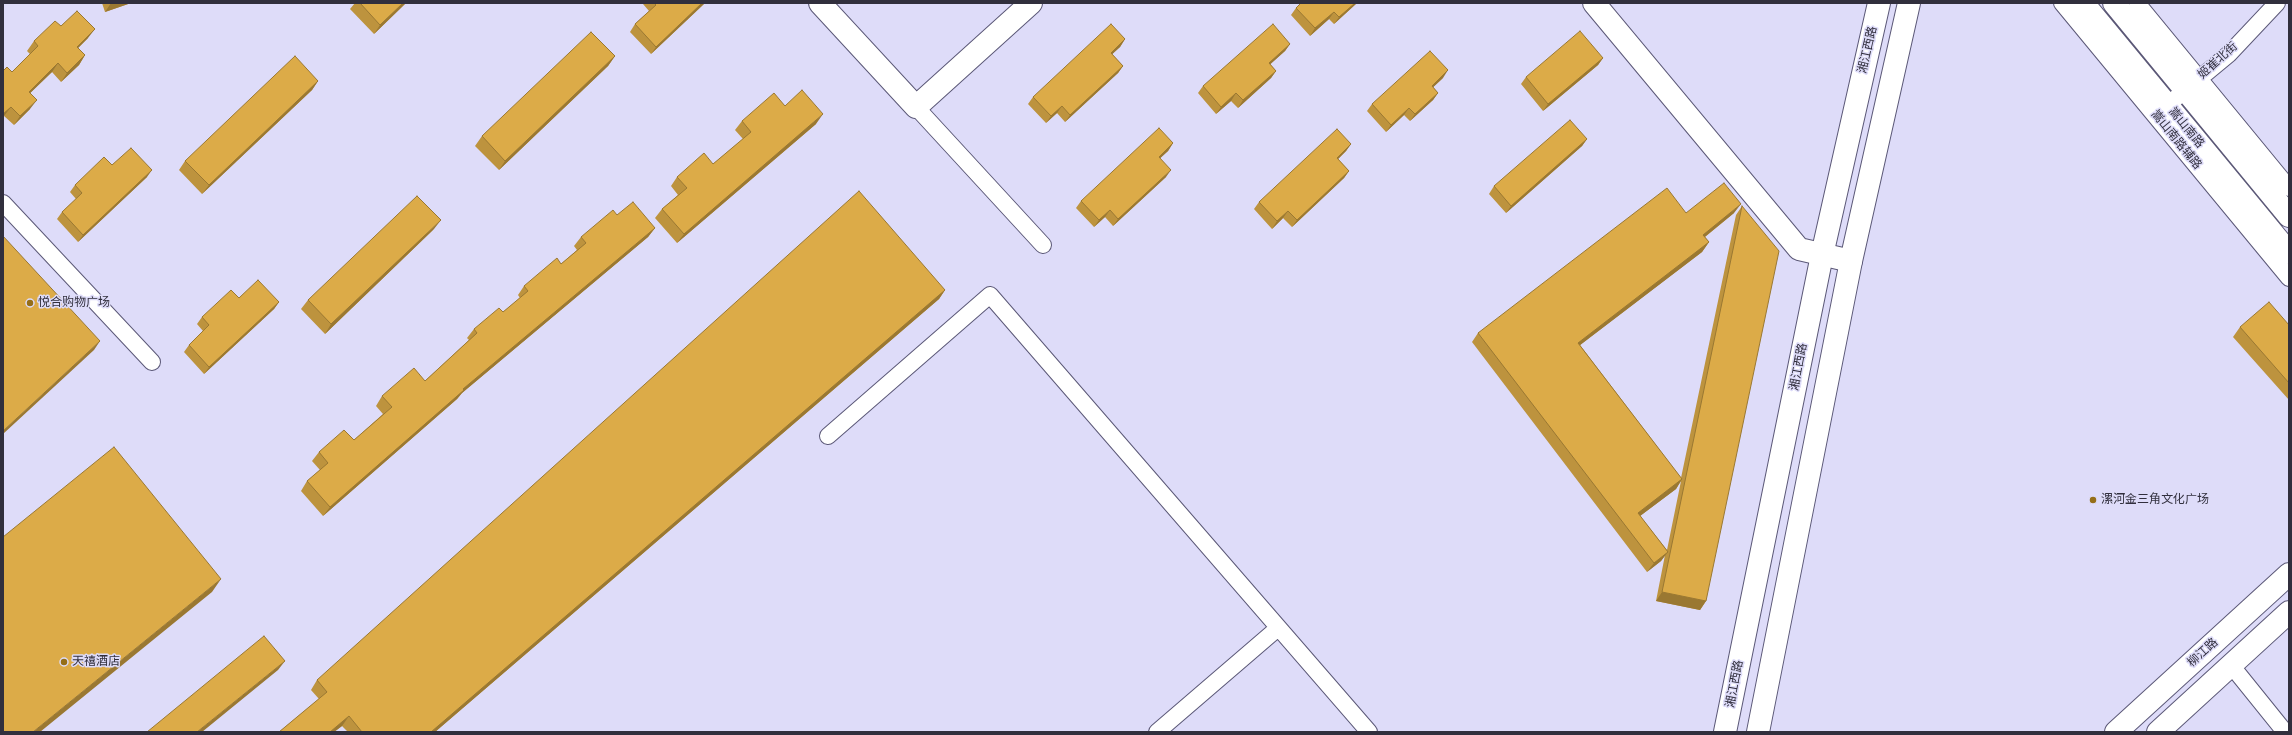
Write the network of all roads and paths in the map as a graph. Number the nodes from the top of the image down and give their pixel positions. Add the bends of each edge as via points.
1 (820, 3) edge
2 (1032, 3) edge
3 (1594, 3) edge
4 (1879, 3) edge
5 (1909, 3) edge
6 (2062, 3) edge
7 (2083, 3) edge
8 (2114, 3) edge
9 (2137, 3) edge
10 (2277, 3) edge
11 (2192, 84) junction
12 (916, 107) junction
13 (2162, 110) junction
14 (2289, 188) edge
15 (3, 203) edge
16 (2289, 216) edge
17 (1043, 245) dead end
18 (2289, 253) edge
19 (1822, 255) junction
20 (1851, 261) junction
21 (2289, 278) edge
22 (152, 362) dead end
23 (828, 436) dead end
24 (2289, 574) edge
25 (2289, 612) edge
26 (1278, 628) junction
27 (2231, 665) junction
28 (1157, 732) edge
29 (1369, 732) edge
30 (1725, 732) edge
31 (1758, 732) edge
32 (2116, 732) edge
33 (2158, 732) edge
34 (2285, 732) edge

1 - 12 main road
2 - 12 main road
3 - 19 main road via 1799,249
4 - 19 main road, 湘江西路
5 - 20 main road
6 - 13 street, 嵩山南路辅路
7 - 13 main road, 嵩山南路
8 - 11 main road, 嵩山南路
9 - 11 street
10 - 11 street, 姬崔北街 via 2229,54
11 - 13 street, 姬崔北街
11 - 14 street
11 - 16 main road, 嵩山南路
12 - 17 street
13 - 18 main road, 嵩山南路
13 - 21 street, 嵩山南路辅路
15 - 22 street
19 - 20 main road
19 - 30 main road, 湘江西路
20 - 31 main road
23 - 26 street via 990,296
24 - 32 main road, 柳江路
25 - 27 main road
26 - 28 street
26 - 29 street
27 - 33 main road
27 - 34 street

